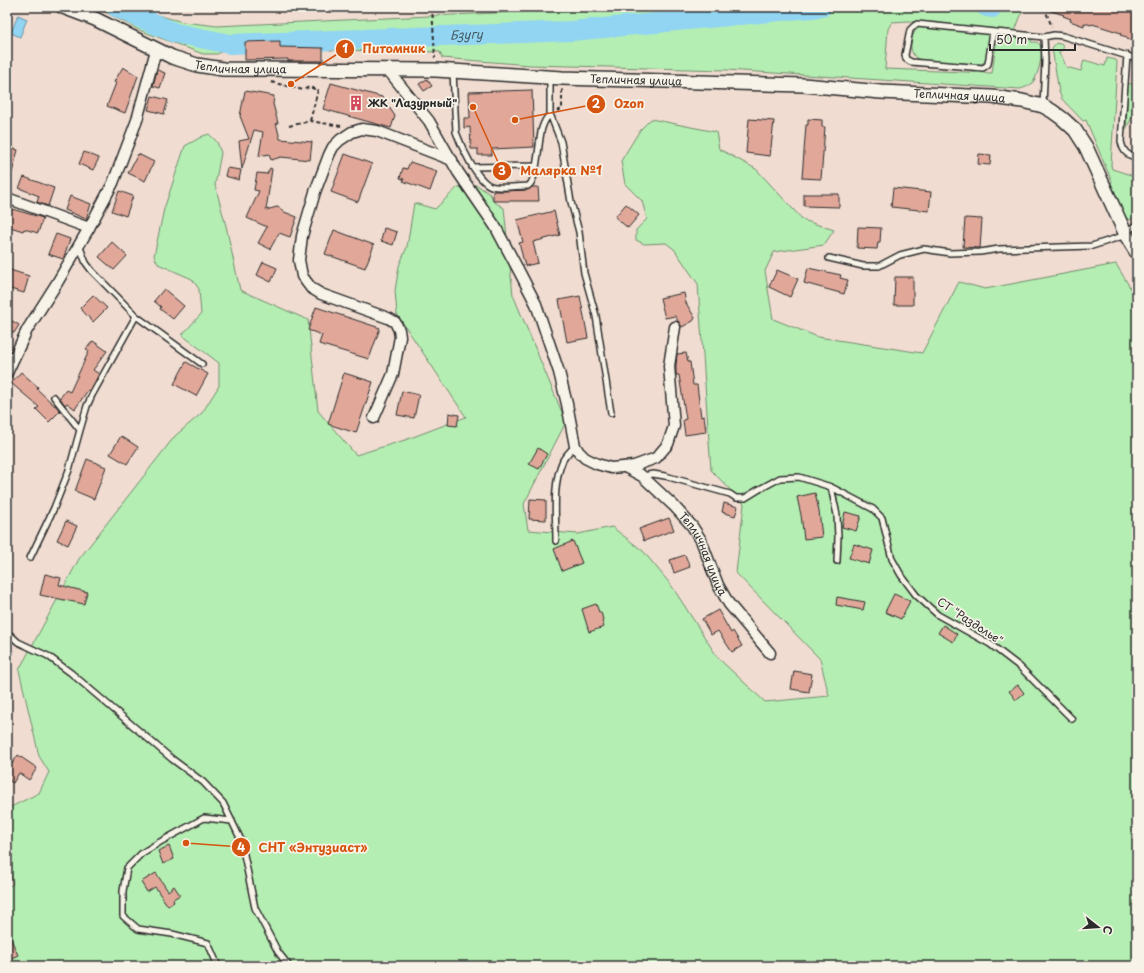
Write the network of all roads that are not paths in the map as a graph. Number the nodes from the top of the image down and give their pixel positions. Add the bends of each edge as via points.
1 (63, 7) edge
2 (993, 32) junction
3 (1044, 37) junction
4 (156, 50) junction
5 (1127, 56) junction
6 (1137, 59) edge
7 (388, 70) junction
8 (453, 71) junction
9 (550, 77) junction
10 (1042, 106) junction
11 (550, 114) junction
12 (1137, 158) edge
13 (452, 160) junction
14 (535, 166) junction
15 (472, 167) junction
16 (7, 198) edge
17 (1137, 225) edge
18 (89, 228) junction
19 (1126, 235) junction
20 (79, 245) junction
21 (1137, 253) edge
22 (829, 258) dead end
23 (136, 316) junction
24 (675, 327) dead end
25 (202, 364) dead end
26 (7, 373) edge
27 (54, 397) dead end
28 (611, 413) dead end
29 (374, 418) dead end
30 (80, 430) junction
31 (575, 446) junction
32 (625, 467) junction
33 (642, 476) junction
34 (831, 487) junction
35 (556, 541) dead end
36 (30, 558) dead end
37 (837, 561) dead end
38 (7, 632) edge
39 (770, 653) dead end
40 (1072, 719) dead end
41 (232, 821) junction
42 (218, 966) edge
43 (289, 966) edge

1 - 4 street, Тепличная улица via 95,19
2 - 2 lane via 917,24 910,30 906,59 910,62 984,68 988,64
2 - 3 lane
3 - 5 lane via 1063,36
3 - 10 lane via 1046,61
4 - 7 street, Тепличная улица via 197,65 223,69
4 - 18 street via 134,127 113,183
5 - 6 lane
5 - 12 lane via 1121,141 1125,153
7 - 8 street, Тепличная улица
7 - 13 street via 429,121
8 - 9 street, Тепличная улица
8 - 15 lane via 456,132
9 - 10 street, Тепличная улица via 804,85 881,92 992,97
9 - 11 lane
10 - 19 street, Тепличная улица via 1075,130 1086,148
11 - 14 lane via 542,128
11 - 28 lane via 560,142 579,232 584,273 596,316
13 - 29 street via 377,131 362,129 352,132 333,147 315,192 298,260 302,276 311,288 388,318 395,322 399,330 393,374
13 - 31 street via 495,226 536,304 559,372
14 - 15 lane
14 - 15 lane via 530,185 494,187 484,182
16 - 18 street
17 - 19 lane
18 - 20 street
19 - 21 street, Тепличная улица
19 - 22 lane via 1092,246 950,253 924,249 879,266 864,266
20 - 23 lane via 92,271
20 - 26 street via 27,330
23 - 25 lane
23 - 30 lane via 92,395
24 - 32 street via 669,366 674,426 668,444 656,458
27 - 30 lane
30 - 36 lane via 69,470
31 - 32 street via 585,458 597,464 611,468
31 - 35 lane via 564,460 557,478
32 - 33 street, Тепличная улица
33 - 34 lane, СТ "Раздолье" via 664,476 730,494 736,498 745,498 780,478 799,477
33 - 39 street, Тепличная улица via 692,526 701,540 718,585 729,604
34 - 37 lane via 837,515
34 - 40 lane, СТ "Раздолье" via 873,509 882,518 892,559 916,595 938,615 990,644 1020,666
38 - 41 lane via 18,642 48,656 203,782 223,804
41 - 42 lane via 204,818 142,853 127,868 123,891 124,916 138,929 208,943
41 - 43 lane via 241,840 255,908 278,952

